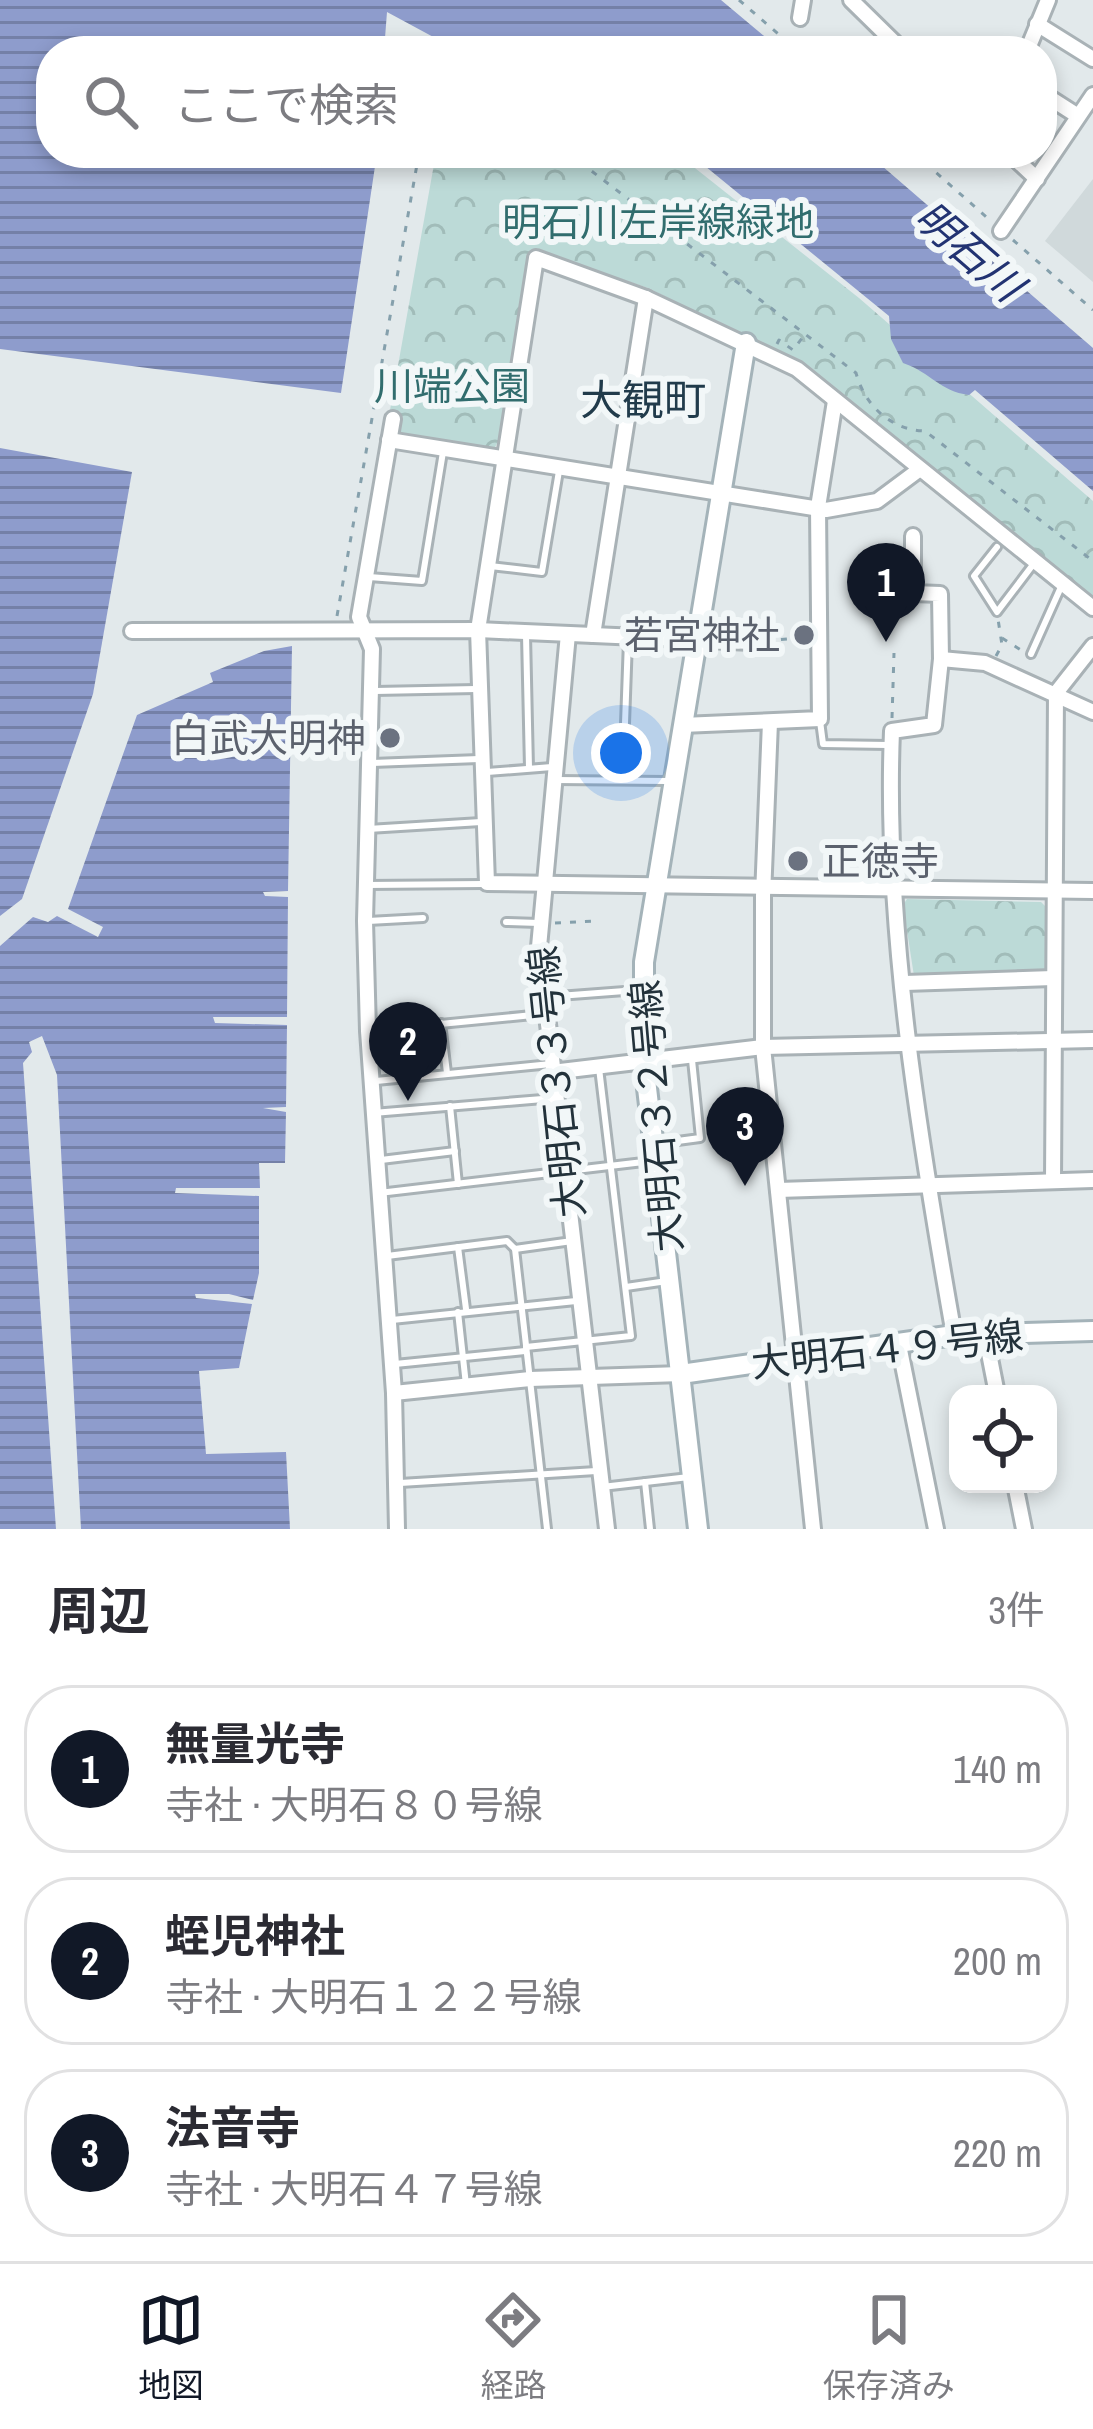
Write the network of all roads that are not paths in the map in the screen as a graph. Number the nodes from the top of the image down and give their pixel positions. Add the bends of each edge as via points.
1 (803, 0) edge
2 (851, 0) edge
3 (1048, 0) edge
4 (800, 18) dead end
5 (1037, 24) junction
6 (888, 36) edge
7 (1033, 36) edge
8 (1057, 36) edge
9 (1057, 36) edge
10 (1093, 58) edge
11 (1093, 94) edge
12 (1057, 103) edge
13 (1078, 116) junction
14 (1057, 148) edge
15 (1025, 168) edge
16 (1044, 168) edge
17 (1037, 179) junction
18 (1001, 231) dead end
19 (646, 298) junction
20 (746, 343) junction
21 (835, 401) junction
22 (392, 419) dead end
23 (389, 440) junction
24 (443, 449) junction
25 (504, 458) junction
26 (560, 467) junction
27 (920, 469) junction
28 (618, 476) junction
29 (720, 492) junction
30 (818, 507) junction
31 (914, 536) dead end
32 (997, 548) dead end
33 (1035, 562) junction
34 (487, 566) junction
35 (366, 577) junction
36 (1062, 584) junction
37 (1093, 608) edge
38 (367, 630) junction
39 (478, 630) junction
40 (132, 631) dead end
41 (526, 632) junction
42 (568, 634) junction
43 (593, 635) junction
44 (628, 637) junction
45 (694, 640) junction
46 (752, 642) road end
47 (1093, 646) edge
48 (1030, 655) road end
49 (940, 659) junction
50 (480, 688) junction
51 (371, 691) junction
52 (1056, 693) junction
53 (1093, 712) edge
54 (820, 719) junction
55 (770, 722) junction
56 (682, 725) junction
57 (892, 738) junction
58 (369, 763) junction
59 (482, 766) junction
60 (529, 768) junction
61 (555, 774) junction
62 (623, 779) junction
63 (671, 781) junction
64 (484, 822) junction
65 (367, 829) junction
66 (657, 882) junction
67 (487, 883) junction
68 (544, 883) junction
69 (766, 884) junction
70 (366, 886) junction
71 (894, 888) junction
72 (1054, 890) junction
73 (1093, 891) edge
74 (423, 918) dead end
75 (365, 921) junction
76 (506, 922) dead end
77 (541, 923) junction
78 (1053, 978) junction
79 (905, 983) junction
80 (642, 990) junction
81 (546, 1005) junction
82 (441, 1023) junction
83 (368, 1031) junction
84 (1093, 1040) edge
85 (1053, 1041) junction
86 (911, 1043) junction
87 (763, 1047) junction
88 (692, 1056) junction
89 (644, 1062) junction
90 (552, 1068) junction
91 (599, 1068) junction
92 (447, 1074) junction
93 (371, 1082) junction
94 (555, 1098) junction
95 (450, 1106) junction
96 (373, 1113) junction
97 (454, 1151) junction
98 (655, 1152) junction
99 (377, 1160) junction
100 (611, 1166) junction
101 (564, 1171) junction
102 (1093, 1180) edge
103 (1053, 1181) junction
104 (458, 1184) junction
105 (928, 1185) junction
106 (778, 1190) junction
107 (379, 1192) junction
108 (572, 1241) junction
109 (458, 1247) junction
110 (515, 1249) junction
111 (383, 1256) junction
112 (670, 1281) junction
113 (625, 1287) junction
114 (580, 1300) junction
115 (521, 1306) junction
116 (462, 1311) junction
117 (388, 1320) junction
118 (1093, 1331) edge
119 (986, 1334) junction
120 (954, 1335) junction
121 (584, 1341) junction
122 (899, 1346) junction
123 (526, 1349) junction
124 (463, 1357) junction
125 (797, 1358) junction
126 (391, 1364) junction
127 (681, 1373) junction
128 (589, 1377) junction
129 (530, 1379) junction
130 (466, 1385) junction
131 (995, 1385) edge
132 (394, 1394) junction
133 (541, 1477) junction
134 (693, 1477) junction
135 (601, 1479) junction
136 (645, 1482) junction
137 (395, 1483) junction
138 (1017, 1493) edge
139 (397, 1529) edge
140 (548, 1529) edge
141 (607, 1529) edge
142 (650, 1529) edge
143 (698, 1529) edge
144 (814, 1529) edge
145 (936, 1529) edge
146 (1024, 1529) edge

1 - 4 street
2 - 6 street
3 - 5 street
5 - 7 street
5 - 8 street
9 - 10 street
11 - 13 street
12 - 13 street
13 - 14 street
15 - 17 street
16 - 17 street
17 - 18 street
19 - 20 street
19 - 25 street via 536,258
19 - 28 street
20 - 21 street via 797,369
20 - 29 street, 大明石３２号線
21 - 27 street
21 - 30 street
22 - 23 street
23 - 24 street
23 - 35 street
24 - 25 street
24 - 35 lane via 422,581
25 - 26 street
25 - 34 street
26 - 28 street
26 - 34 lane via 542,572
27 - 30 street via 877,502
27 - 33 street
28 - 29 street
28 - 43 street
29 - 30 street
29 - 45 street, 大明石３２号線
30 - 54 street
31 - 49 street via 913,593 940,594
32 - 33 lane via 974,576 997,611
33 - 36 street
34 - 39 street
35 - 38 street via 359,617
36 - 37 street
36 - 48 lane
38 - 39 street
38 - 40 street
38 - 51 street
39 - 41 street
39 - 50 street
41 - 42 street
41 - 60 lane
42 - 43 street
42 - 61 street, 大明石３３号線
43 - 44 street
44 - 45 street
44 - 62 lane
45 - 46 street
45 - 56 street, 大明石３２号線
47 - 52 street
49 - 52 street via 992,666
49 - 57 street via 934,725
50 - 51 lane
50 - 59 street
51 - 58 street
52 - 53 street
52 - 72 street
54 - 55 street
54 - 57 lane via 823,745
55 - 56 street
55 - 69 street
56 - 63 street, 大明石３２号線
57 - 71 street
58 - 59 lane
58 - 65 street
59 - 60 lane
59 - 64 street
60 - 61 lane
61 - 62 lane
61 - 68 street, 大明石３３号線
62 - 63 lane
63 - 66 street, 大明石３２号線
64 - 65 lane
64 - 67 street
65 - 70 street
66 - 68 street
66 - 69 street
66 - 80 street, 大明石３２号線
67 - 68 street
67 - 70 lane
68 - 77 street, 大明石３３号線
69 - 71 street
69 - 87 street
70 - 75 street
71 - 72 street
71 - 79 street
72 - 73 street
72 - 78 street
74 - 75 lane
75 - 83 street
76 - 77 lane
77 - 81 street, 大明石３３号線
78 - 79 street
78 - 85 street
79 - 86 street
80 - 81 lane
80 - 89 street, 大明石３２号線
81 - 82 lane
81 - 90 street, 大明石３３号線
82 - 83 lane
82 - 92 lane
83 - 93 street
84 - 85 street
85 - 86 street
85 - 103 street
86 - 87 street
86 - 105 street
87 - 88 street
87 - 106 street
88 - 89 street
88 - 98 lane via 700,1138
89 - 91 street
89 - 98 street, 大明石３２号線
90 - 91 street
90 - 92 lane
90 - 94 street, 大明石３３号線
91 - 100 lane
92 - 93 lane
93 - 96 street
94 - 95 lane
94 - 101 street, 大明石３３号線
95 - 96 lane
95 - 97 lane
96 - 99 street
97 - 99 lane
97 - 104 lane
98 - 100 lane
98 - 112 street, 大明石３２号線
99 - 107 street
100 - 101 lane
100 - 113 lane
101 - 104 lane
101 - 108 street, 大明石３３号線
102 - 103 street
103 - 105 street
104 - 107 lane
105 - 106 street
105 - 120 street
106 - 125 street
107 - 111 street
108 - 110 lane
108 - 114 street, 大明石３３号線
109 - 110 lane via 507,1241
109 - 111 lane
109 - 116 lane
110 - 115 lane
111 - 117 street
112 - 113 lane
112 - 127 street, 大明石３２号線
113 - 121 lane via 631,1336
114 - 115 lane
114 - 121 street, 大明石３３号線
115 - 116 lane
115 - 123 lane
116 - 117 lane
116 - 124 lane
117 - 126 street
118 - 119 street, 大明石４９号線
119 - 120 street, 大明石４９号線
119 - 131 street
120 - 122 street, 大明石４９号線
121 - 123 lane
121 - 128 street, 大明石３３号線
122 - 125 street, 大明石４９号線
122 - 145 street
123 - 124 lane
123 - 129 lane
124 - 126 lane
124 - 130 lane
125 - 127 street, 大明石４９号線
125 - 144 street
126 - 132 street
127 - 128 street
127 - 134 street, 大明石３２号線
128 - 129 street
128 - 135 street, 大明石３３号線
129 - 130 street
129 - 133 lane
130 - 132 street
132 - 137 street
133 - 135 lane
133 - 137 lane
133 - 140 lane
134 - 136 lane
134 - 143 street, 大明石３２号線
135 - 136 lane
135 - 141 street, 大明石３３号線
136 - 142 lane
137 - 139 street
138 - 146 street

